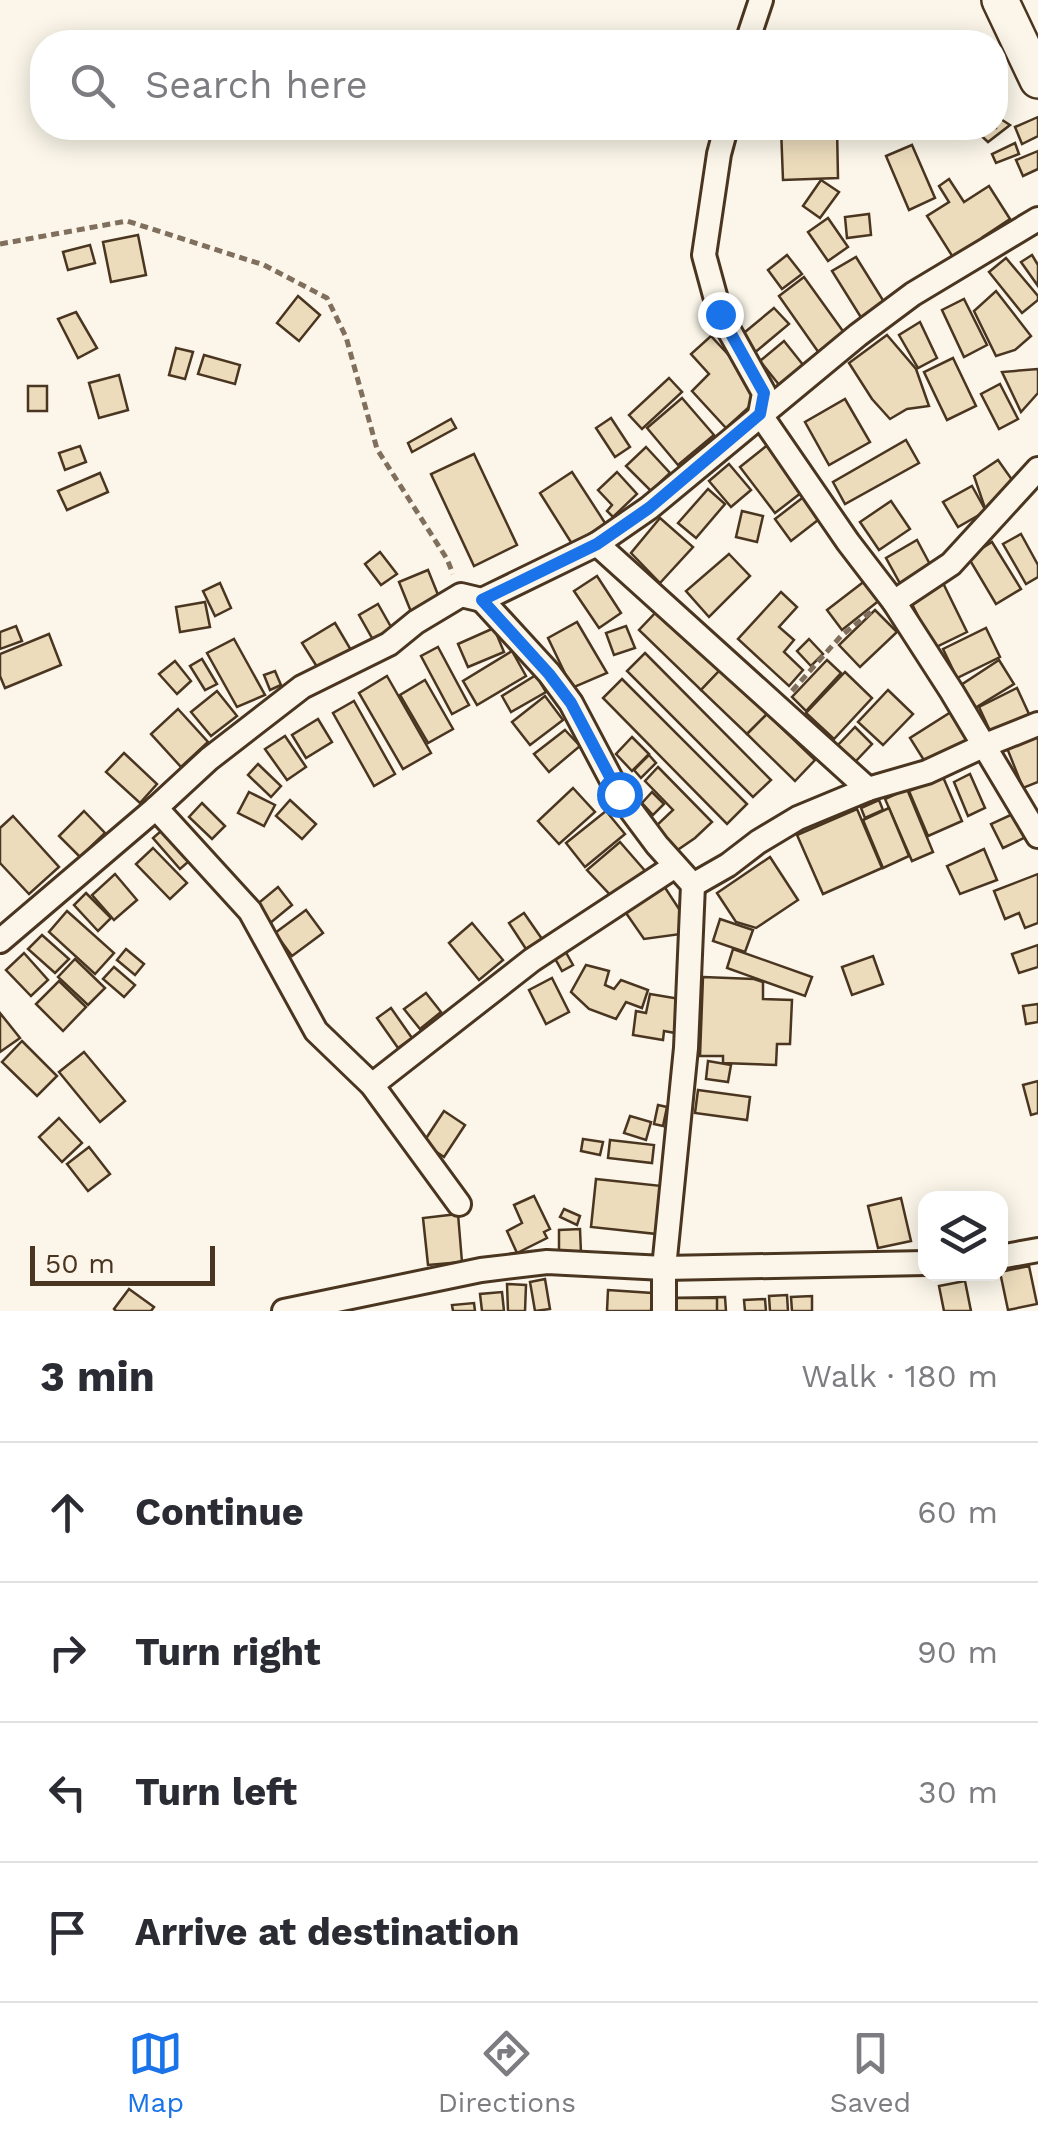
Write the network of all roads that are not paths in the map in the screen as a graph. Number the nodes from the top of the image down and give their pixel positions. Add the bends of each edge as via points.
1 (760, 0) edge
2 (1000, 0) edge
3 (751, 30) edge
4 (1038, 80) edge
5 (723, 140) edge
6 (1038, 219) edge
7 (760, 414) junction
8 (1038, 469) edge
9 (597, 544) junction
10 (471, 598) junction
11 (892, 599) junction
12 (1038, 724) edge
13 (983, 746) junction
14 (868, 789) junction
15 (156, 808) junction
16 (1038, 836) edge
17 (675, 866) junction
18 (694, 884) junction
19 (0, 941) edge
20 (372, 1085) junction
21 (459, 1204) dead end
22 (1038, 1250) edge
23 (1008, 1256) edge
24 (918, 1262) edge
25 (664, 1268) junction
26 (284, 1311) edge
27 (664, 1311) edge

1 - 3 street
2 - 4 main road
5 - 7 street via 704,256 720,314 764,393
6 - 7 street via 914,294
7 - 9 street
7 - 11 street
8 - 11 street via 951,564
9 - 10 street
9 - 14 street
10 - 15 street via 302,687
10 - 17 street via 549,674 619,794
11 - 13 street
12 - 13 street
13 - 14 street
13 - 16 street
14 - 18 street via 798,818
15 - 19 street
15 - 20 street via 250,910 316,1031
17 - 18 street
17 - 20 street via 532,960
18 - 25 street
20 - 21 street
22 - 23 street
24 - 25 street
25 - 26 street via 547,1262
25 - 27 street

